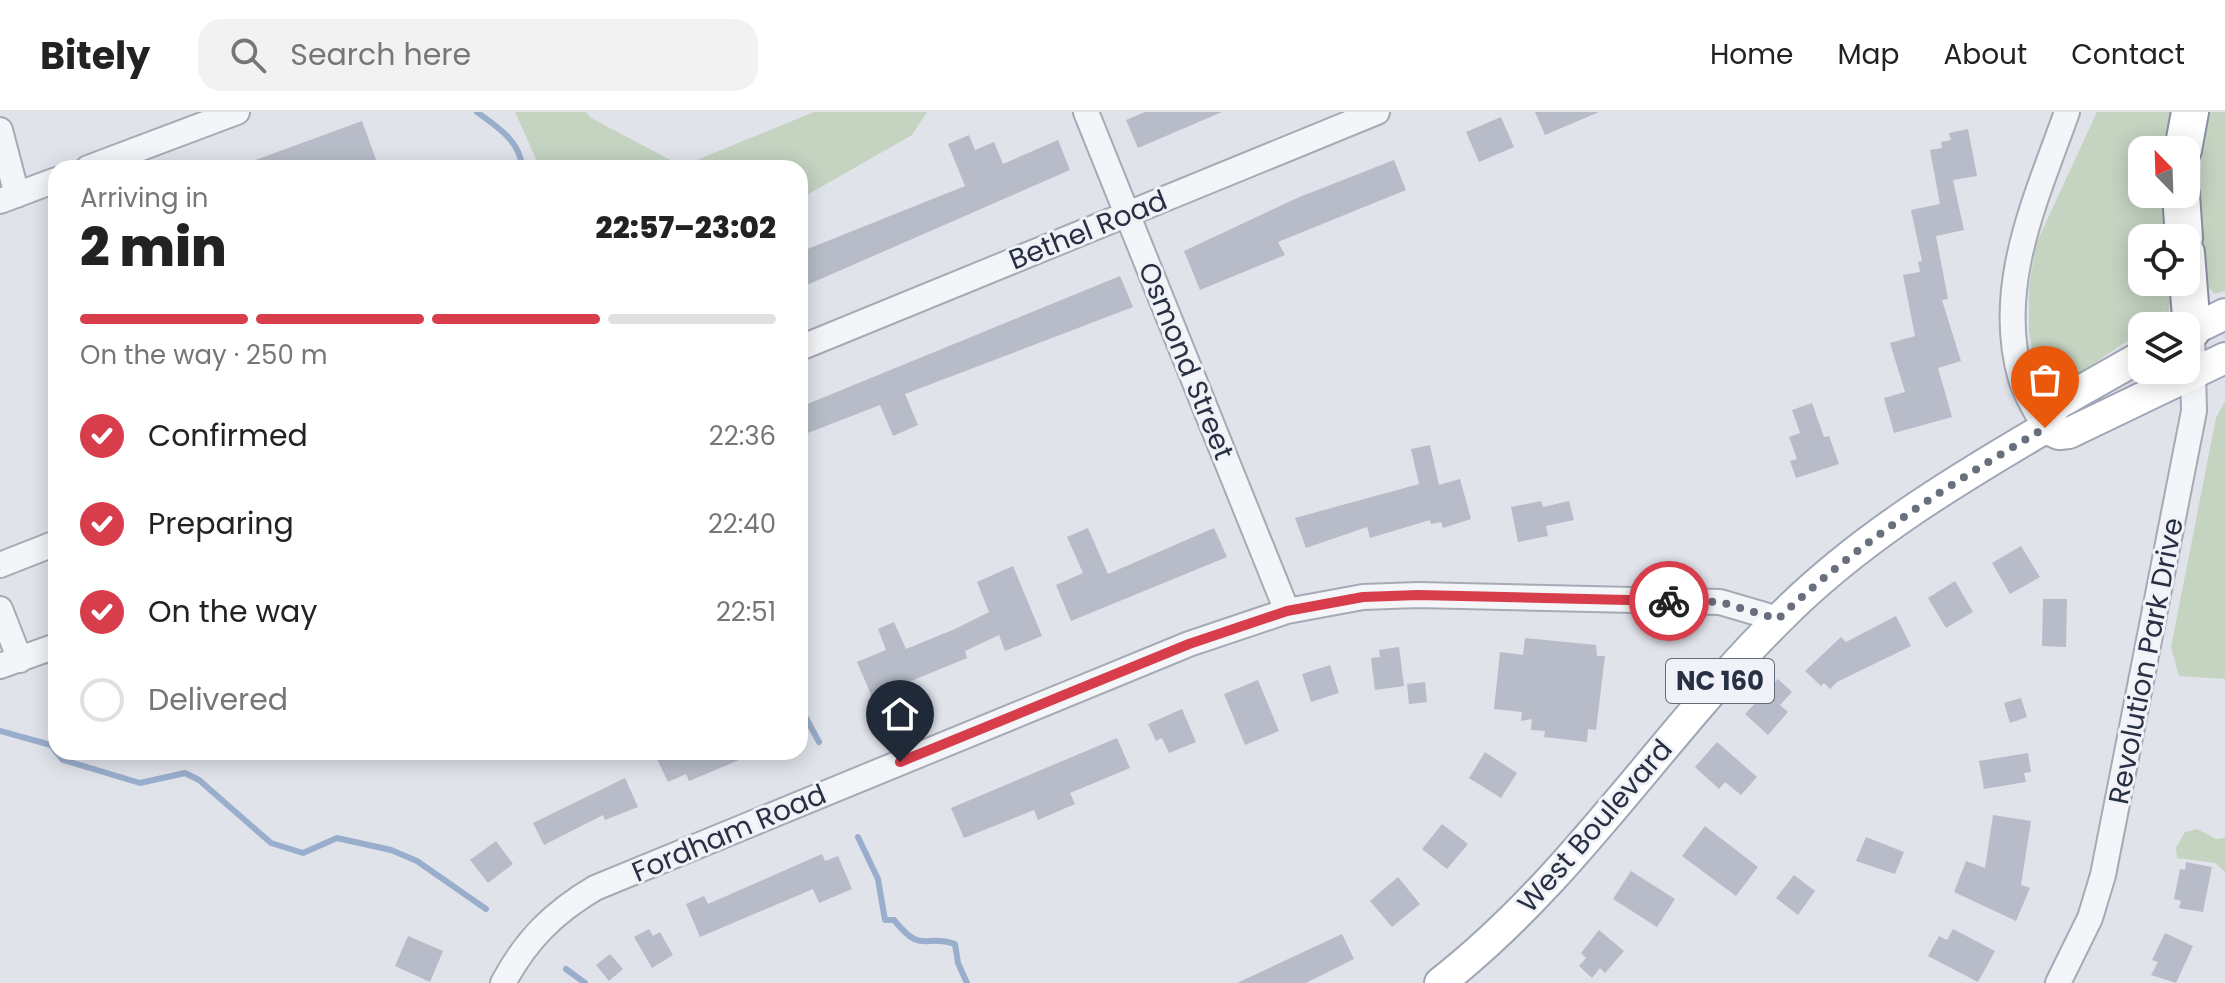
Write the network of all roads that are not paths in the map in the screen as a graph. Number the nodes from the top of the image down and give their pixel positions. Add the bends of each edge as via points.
1 (237, 112) edge
2 (1086, 112) edge
3 (1377, 112) edge
4 (2067, 112) edge
5 (2190, 112) edge
6 (0, 130) edge
7 (2186, 136) edge
8 (109, 160) edge
9 (48, 183) edge
10 (9, 198) edge
11 (1127, 214) junction
12 (2225, 314) edge
13 (2200, 326) edge
14 (808, 345) edge
15 (2225, 358) edge
16 (2128, 364) edge
17 (2200, 369) edge
18 (2169, 384) edge
19 (2194, 384) edge
20 (2045, 428) junction
21 (48, 546) edge
22 (0, 565) edge
23 (0, 609) edge
24 (1287, 611) junction
25 (1778, 619) junction
26 (48, 649) edge
27 (10, 663) edge
28 (503, 983) edge
29 (1440, 983) edge
30 (2058, 983) edge

1 - 8 street
2 - 11 street, Osmond Street
3 - 11 street, Bethel Road
4 - 20 street via 2014,272 2019,372
5 - 7 highway
6 - 10 street
9 - 10 street
11 - 14 street, Bethel Road
11 - 24 street, Osmond Street
12 - 13 main road
15 - 17 main road, West Boulevard / NC 160
16 - 20 main road, West Boulevard / NC 160 via 2054,407
18 - 20 main road, West Boulevard / NC 160 via 2069,433
19 - 30 street, Revolution Park Drive via 2194,411 2103,875 2090,918
20 - 25 main road, West Boulevard / NC 160 via 1912,511
21 - 22 street
23 - 27 street
24 - 25 street, Fordham Road via 1363,597 1418,595 1720,602
24 - 28 street, Fordham Road via 1189,644 595,888 540,927
25 - 29 main road, West Boulevard / NC 160 via 1532,902
26 - 27 street

